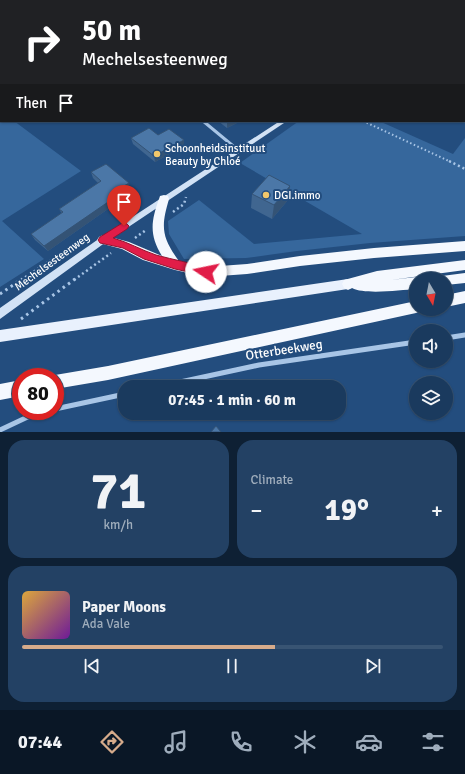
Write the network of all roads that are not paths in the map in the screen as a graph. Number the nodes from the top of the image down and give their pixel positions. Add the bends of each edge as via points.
1 (205, 122) edge
2 (282, 122) edge
3 (238, 150) junction
4 (164, 199) junction
5 (103, 240) junction
6 (465, 246) edge
7 (175, 265) junction
8 (465, 265) edge
9 (465, 278) edge
10 (453, 279) edge
11 (409, 283) edge
12 (348, 284) junction
13 (465, 297) edge
14 (453, 300) edge
15 (409, 308) edge
16 (0, 314) edge
17 (465, 335) edge
18 (0, 336) edge
19 (453, 337) edge
20 (409, 343) edge
21 (64, 380) edge
22 (189, 380) edge
23 (12, 390) edge
24 (0, 392) edge
25 (118, 396) edge
26 (64, 407) edge
27 (21, 420) edge
28 (0, 430) edge

1 - 3 street
2 - 3 main road, Mechelsesteenweg
3 - 4 main road, Mechelsesteenweg
4 - 5 main road, Mechelsesteenweg
4 - 7 highway via 156,223 158,237 163,250
5 - 7 highway via 125,245 147,256
5 - 16 main road, Mechelsesteenweg
6 - 7 highway via 374,253 206,272
8 - 12 highway via 377,276
9 - 10 highway
11 - 12 highway via 382,286
12 - 18 main road
13 - 14 highway
15 - 21 highway
17 - 19 street
20 - 22 street, Otterbeekweg via 259,365
23 - 24 highway
25 - 26 street
27 - 28 street

